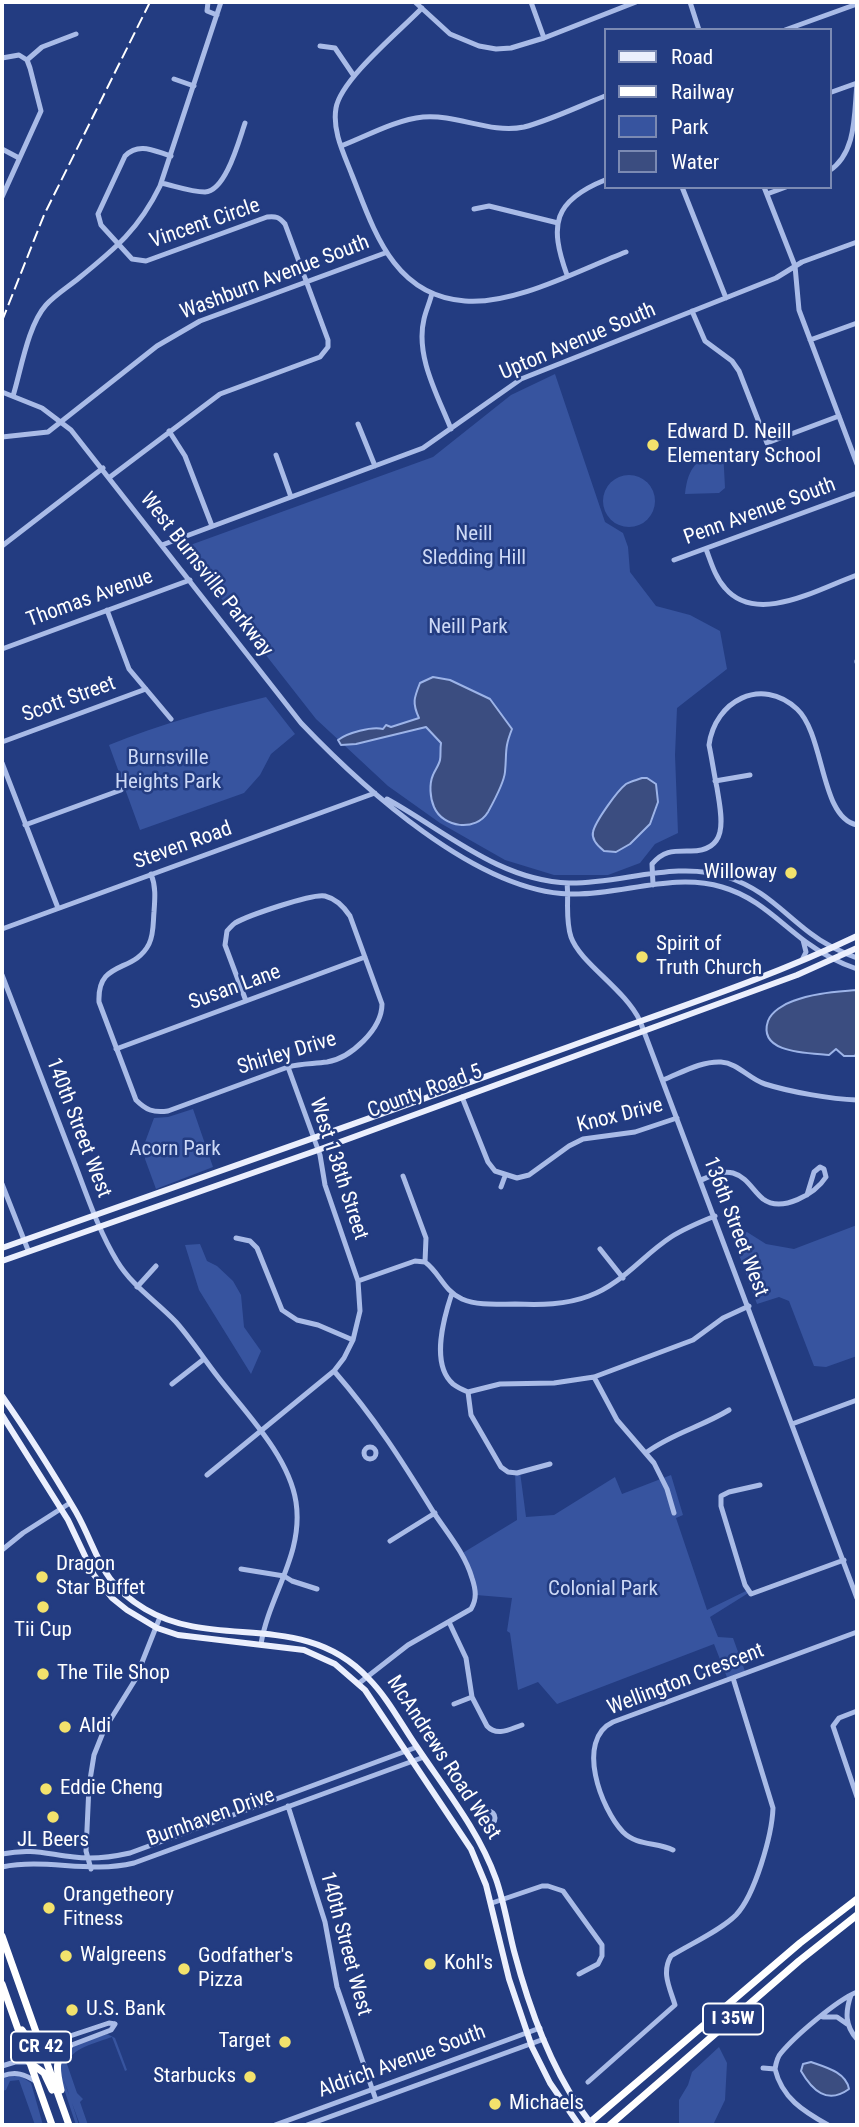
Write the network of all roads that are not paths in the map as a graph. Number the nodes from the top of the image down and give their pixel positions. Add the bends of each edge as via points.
1 (208, 2) edge
2 (221, 2) edge
3 (415, 2) edge
4 (531, 2) edge
5 (613, 2) edge
6 (636, 2) edge
7 (690, 2) edge
8 (857, 4) edge
9 (422, 8) junction
10 (616, 10) junction
11 (217, 15) junction
12 (698, 28) edge
13 (791, 28) edge
14 (76, 34) dead end
15 (544, 38) junction
16 (320, 46) dead end
17 (2, 58) edge
18 (27, 60) junction
19 (354, 76) junction
20 (174, 79) dead end
21 (857, 83) edge
22 (194, 86) junction
23 (831, 92) edge
24 (604, 96) edge
25 (245, 123) dead end
26 (341, 146) junction
27 (2, 149) edge
28 (170, 156) junction
29 (19, 158) junction
30 (831, 169) edge
31 (604, 180) edge
32 (161, 183) junction
33 (683, 189) edge
34 (765, 189) edge
35 (781, 189) edge
36 (767, 194) junction
37 (2, 197) edge
38 (474, 209) dead end
39 (558, 223) junction
40 (857, 242) edge
41 (119, 245) junction
42 (626, 252) dead end
43 (385, 253) junction
44 (795, 266) junction
45 (567, 275) junction
46 (306, 282) junction
47 (432, 293) junction
48 (726, 298) junction
49 (692, 311) junction
50 (857, 323) edge
51 (810, 340) junction
52 (2, 392) edge
53 (13, 396) junction
54 (839, 416) junction
55 (61, 421) junction
56 (358, 424) dead end
57 (451, 429) junction
58 (169, 431) junction
59 (2, 437) edge
60 (276, 454) dead end
61 (857, 464) edge
62 (375, 466) junction
63 (103, 468) junction
64 (110, 477) junction
65 (857, 493) edge
66 (291, 497) junction
67 (212, 526) junction
68 (162, 545) junction
69 (2, 546) edge
70 (706, 549) junction
71 (674, 560) dead end
72 (857, 575) edge
73 (190, 580) junction
74 (107, 610) junction
75 (2, 649) edge
76 (146, 689) junction
77 (171, 719) dead end
78 (2, 742) edge
79 (2, 763) edge
80 (750, 775) dead end
81 (715, 781) junction
82 (121, 790) dead end
83 (375, 793) junction
84 (26, 825) junction
85 (857, 825) edge
86 (151, 874) junction
87 (652, 874) junction
88 (567, 883) junction
89 (653, 885) junction
90 (761, 892) junction
91 (568, 894) junction
92 (756, 901) junction
93 (58, 908) junction
94 (2, 929) edge
95 (857, 936) edge
96 (803, 940) junction
97 (834, 947) junction
98 (857, 948) edge
99 (822, 953) junction
100 (846, 953) junction
101 (365, 957) junction
102 (857, 958) edge
103 (834, 959) junction
104 (802, 961) junction
105 (857, 969) edge
106 (2, 975) edge
107 (246, 1001) junction
108 (640, 1021) junction
109 (644, 1031) junction
110 (116, 1049) junction
111 (288, 1068) junction
112 (663, 1080) junction
113 (462, 1097) junction
114 (857, 1100) edge
115 (677, 1118) junction
116 (313, 1139) junction
117 (318, 1150) junction
118 (403, 1176) dead end
119 (505, 1176) junction
120 (701, 1180) junction
121 (2, 1184) edge
122 (501, 1187) dead end
123 (807, 1195) junction
124 (95, 1214) junction
125 (715, 1216) junction
126 (100, 1224) junction
127 (236, 1238) dead end
128 (24, 1240) junction
129 (2, 1248) edge
130 (600, 1249) dead end
131 (28, 1250) junction
132 (2, 1261) edge
133 (425, 1262) junction
134 (156, 1266) dead end
135 (623, 1278) junction
136 (358, 1281) junction
137 (137, 1287) junction
138 (452, 1293) junction
139 (749, 1306) junction
140 (282, 1310) junction
141 (276, 1317) dead end
142 (353, 1340) junction
143 (204, 1359) junction
144 (334, 1371) junction
145 (594, 1377) junction
146 (172, 1384) dead end
147 (468, 1392) junction
148 (2, 1396) edge
149 (857, 1400) edge
150 (729, 1410) dead end
151 (2, 1415) edge
152 (792, 1424) junction
153 (260, 1431) junction
154 (390, 1440) junction
155 (375, 1450) dead end
156 (647, 1452) junction
157 (550, 1464) dead end
158 (207, 1475) dead end
159 (760, 1485) dead end
160 (70, 1503) junction
161 (61, 1509) junction
162 (435, 1513) junction
163 (674, 1513) dead end
164 (390, 1541) dead end
165 (2, 1550) edge
166 (844, 1560) junction
167 (241, 1569) dead end
168 (284, 1576) junction
169 (317, 1589) dead end
170 (857, 1598) edge
171 (160, 1617) junction
172 (449, 1622) junction
173 (157, 1628) junction
174 (857, 1632) edge
175 (262, 1633) junction
176 (261, 1644) junction
177 (368, 1676) junction
178 (733, 1678) junction
179 (358, 1684) junction
180 (472, 1697) junction
181 (454, 1704) dead end
182 (857, 1711) edge
183 (522, 1725) dead end
184 (417, 1747) junction
185 (407, 1751) junction
186 (424, 1756) junction
187 (413, 1761) junction
188 (285, 1797) junction
189 (857, 1797) edge
190 (288, 1807) junction
191 (481, 1822) dead end
192 (471, 1828) junction
193 (673, 1850) dead end
194 (2, 1854) edge
195 (88, 1858) junction
196 (2, 1867) edge
197 (91, 1869) junction
198 (857, 1899) edge
199 (502, 1900) junction
200 (492, 1903) junction
201 (857, 1915) edge
202 (2, 1936) edge
203 (579, 1974) dead end
204 (2, 1984) edge
205 (854, 1993) edge
206 (7, 1998) junction
207 (820, 2018) junction
208 (847, 2024) junction
209 (540, 2028) junction
210 (36, 2031) junction
211 (527, 2033) junction
212 (544, 2039) junction
213 (857, 2039) edge
214 (531, 2043) junction
215 (68, 2046) junction
216 (42, 2050) junction
217 (29, 2062) junction
218 (2, 2066) edge
219 (762, 2068) dead end
220 (775, 2068) junction
221 (2, 2076) edge
222 (37, 2082) junction
223 (588, 2082) dead end
224 (373, 2090) junction
225 (376, 2100) junction
226 (68, 2122) edge
227 (52, 2125) edge
228 (275, 2125) edge
229 (307, 2125) edge
230 (579, 2125) edge
231 (587, 2125) edge
232 (592, 2125) edge
233 (610, 2125) edge
234 (828, 2125) edge

1 - 11 street via 207,11
2 - 11 street
3 - 9 street
4 - 15 street
5 - 10 street
6 - 10 street
7 - 12 street
8 - 13 street
9 - 15 street via 450,34 479,46 511,48
9 - 19 street
10 - 15 street
11 - 22 street
14 - 18 street via 41,47
16 - 19 street via 335,48
17 - 18 street via 19,55
18 - 29 street via 41,111
19 - 26 street via 336,107
20 - 22 street
21 - 23 street
21 - 30 street via 851,141
22 - 28 street
24 - 26 street via 523,127 423,117
25 - 32 street via 230,169 211,190
26 - 43 street
27 - 29 street
28 - 32 street
28 - 41 street via 140,147 125,156 98,214 101,225
29 - 37 street
31 - 39 street via 583,188 567,203
32 - 41 street via 136,228
33 - 48 street
34 - 36 street
35 - 36 street
36 - 44 street
38 - 39 street via 489,205
39 - 45 street via 557,246
40 - 44 street, Upton Avenue South
41 - 46 street, Vincent Circle via 132,258 146,261 275,216 285,224
41 - 53 street via 46,305 36,320
42 - 45 street
43 - 46 street, Washburn Avenue South
43 - 47 street via 407,277
44 - 48 street, Upton Avenue South
44 - 51 street via 799,310
45 - 47 street via 490,302
46 - 55 street, Washburn Avenue South via 178,331
46 - 58 street via 328,340 324,353 219,394
47 - 57 street via 423,321 423,348
48 - 49 street, Upton Avenue South
49 - 54 street via 705,341 739,371 767,443
49 - 57 street, Upton Avenue South via 521,379
50 - 51 street
51 - 54 street
52 - 53 street, West Burnsville Parkway
53 - 55 street, West Burnsville Parkway
54 - 61 street
55 - 59 street, Washburn Avenue South via 44,434
55 - 63 street, West Burnsville Parkway
56 - 62 street
57 - 62 street, Upton Avenue South via 423,448
58 - 64 street
58 - 67 street via 185,456
60 - 66 street
62 - 66 street, Upton Avenue South
63 - 64 street, West Burnsville Parkway
63 - 69 street
64 - 68 street, West Burnsville Parkway
65 - 70 street, Penn Avenue South
66 - 67 street, Upton Avenue South
67 - 68 street, Upton Avenue South
68 - 73 street, West Burnsville Parkway
70 - 71 street, Penn Avenue South
70 - 72 street via 726,590 741,601 760,606
73 - 74 street, Thomas Avenue
73 - 83 street, West Burnsville Parkway via 302,723
74 - 75 street, Thomas Avenue
74 - 76 street via 129,668
76 - 77 street
76 - 78 street, Scott Street
79 - 84 street
80 - 81 street
81 - 85 street via 709,745 715,721 735,701 761,694 774,696 806,720 837,810 847,822
81 - 87 street via 723,820 718,838 700,851 660,854 652,864
82 - 84 street
83 - 86 street, Steven Road
83 - 88 street, West Burnsville Parkway via 499,866
83 - 91 street, West Burnsville Parkway via 494,875
84 - 93 street
86 - 93 street, Steven Road
86 - 110 street, Shirley Drive via 155,887 151,940 141,956 108,973 99,988 99,1002
87 - 88 street, West Burnsville Parkway
87 - 89 street
87 - 90 street, West Burnsville Parkway via 702,872 725,876
88 - 91 street, 136th Street West
89 - 91 street, West Burnsville Parkway
89 - 92 street, West Burnsville Parkway via 701,882
90 - 92 street
90 - 97 street, West Burnsville Parkway
91 - 108 street, 136th Street West via 567,924 572,941 629,1002
92 - 96 street, West Burnsville Parkway
93 - 94 street, Steven Road
95 - 97 main road, County Road 5
96 - 99 street, West Burnsville Parkway
96 - 104 street via 806,952
97 - 99 main road, County Road 5
97 - 100 street, West Burnsville Parkway
98 - 100 main road, County Road 5
99 - 103 street, West Burnsville Parkway
99 - 104 main road, County Road 5
100 - 102 street, West Burnsville Parkway
100 - 103 main road, County Road 5
101 - 107 street, Susan Lane
101 - 107 street, Shirley Drive via 350,916 335,900 315,895 281,906 227,931 225,944
101 - 111 street, Shirley Drive via 382,1004 378,1024 341,1057
103 - 105 street, West Burnsville Parkway
103 - 109 main road, County Road 5
104 - 108 main road, County Road 5
106 - 124 street, 140th Street West
107 - 110 street, Susan Lane
108 - 109 street, 136th Street West
108 - 116 main road, County Road 5
109 - 112 street, 136th Street West
109 - 113 main road, County Road 5
110 - 111 street, Shirley Drive via 136,1100 156,1113
111 - 116 street, West 138th Street
112 - 114 street, Knox Drive via 722,1062 765,1084
112 - 115 street, 136th Street West
113 - 117 main road, County Road 5
113 - 119 street via 488,1162
115 - 119 street, Knox Drive via 635,1132 583,1139 529,1175
115 - 120 street, 136th Street West
116 - 117 street, West 138th Street
116 - 124 main road, County Road 5
117 - 126 main road, County Road 5
117 - 136 street, West 138th Street via 325,1185
118 - 133 street via 426,1238
119 - 122 street
120 - 123 street via 734,1174 775,1204
120 - 125 street, 136th Street West
121 - 128 street
123 - 123 street via 826,1177 824,1169 814,1172
124 - 126 street, 140th Street West
124 - 128 main road, County Road 5
125 - 135 street via 669,1238
125 - 139 street, 136th Street West
126 - 131 main road, County Road 5
126 - 137 street, 140th Street West via 118,1264
127 - 140 street via 257,1248
128 - 129 main road, County Road 5
128 - 131 street
130 - 135 street
131 - 132 main road, County Road 5
133 - 136 street
133 - 138 street
134 - 137 street
135 - 138 street via 588,1296 552,1305 478,1304
136 - 142 street, West 138th Street via 360,1311
137 - 143 street, 140th Street West via 176,1322
138 - 147 street via 441,1325 441,1354 452,1383
139 - 145 street via 693,1340
139 - 152 street, 136th Street West
140 - 141 street
140 - 142 street
142 - 144 street
143 - 146 street
143 - 153 street, 140th Street West
144 - 153 street
144 - 154 street
145 - 147 street via 500,1384
145 - 156 street via 617,1420
147 - 157 street via 471,1415 501,1467 517,1473
148 - 160 main road, McAndrews Road West
149 - 152 street
150 - 156 street via 666,1438
151 - 161 main road, McAndrews Road West
152 - 166 street, 136th Street West
153 - 158 street
153 - 168 street, 140th Street West via 283,1465 295,1500 296,1541
154 - 155 street
154 - 162 street
156 - 163 street
159 - 166 street via 721,1496 720,1506 751,1594
160 - 161 street
160 - 171 main road, McAndrews Road West via 110,1579 134,1602
161 - 165 street
161 - 173 main road, McAndrews Road West via 102,1586 127,1610
162 - 164 street
162 - 172 street via 472,1578 475,1602
166 - 170 street, 136th Street West
167 - 168 street
168 - 169 street
168 - 175 street, 140th Street West
171 - 173 street
171 - 175 main road, McAndrews Road West via 194,1626
172 - 177 street via 408,1645
172 - 180 street via 466,1658
173 - 176 main road, McAndrews Road West via 190,1637
173 - 195 street via 94,1755
174 - 178 street, Wellington Crescent
175 - 176 street, 140th Street West
175 - 177 main road, McAndrews Road West via 319,1645
176 - 179 main road, McAndrews Road West via 314,1654 335,1664
177 - 179 street
177 - 184 main road, McAndrews Road West
178 - 193 street, Wellington Crescent via 613,1721 599,1735 595,1773 613,1818 632,1838
178 - 223 street via 773,1808 751,1893 733,1918 671,1956 665,1973 675,2005
179 - 185 main road, McAndrews Road West
180 - 181 street
180 - 183 street via 490,1730 499,1733
182 - 189 street via 839,1718 833,1726
184 - 185 street, Burnhaven Drive
184 - 186 main road, McAndrews Road West
185 - 187 main road, McAndrews Road West
185 - 188 street, Burnhaven Drive
186 - 187 street, Burnhaven Drive
186 - 192 main road, McAndrews Road West
187 - 190 street, Burnhaven Drive
187 - 200 main road, McAndrews Road West via 471,1849
188 - 190 street, 140th Street West
188 - 195 street, Burnhaven Drive via 130,1853
190 - 197 street, Burnhaven Drive via 134,1863
190 - 224 street, 140th Street West via 325,1922 337,1987
191 - 192 street
192 - 199 main road, McAndrews Road West via 490,1863
194 - 195 street, Burnhaven Drive via 38,1850
195 - 197 street
196 - 197 street, Burnhaven Drive via 38,1863
198 - 231 highway, I 35W
199 - 200 street
199 - 203 street via 542,1886 563,1891 603,1945 598,1964
199 - 209 main road, McAndrews Road West
200 - 211 main road, McAndrews Road West
201 - 233 highway, I 35W
202 - 210 highway, CR 42
204 - 206 highway, CR 42
205 - 207 street
205 - 208 street via 847,2006
206 - 216 highway via 26,2038
206 - 217 highway, CR 42
207 - 208 street via 837,2017
207 - 220 street via 781,2052
208 - 213 street
209 - 211 street, Aldrich Avenue South
209 - 212 main road, McAndrews Road West
210 - 215 street via 55,2041 115,2024 111,2030
210 - 216 highway, CR 42
211 - 214 main road, McAndrews Road West
211 - 224 street, Aldrich Avenue South
212 - 214 street, Aldrich Avenue South
212 - 232 main road, McAndrews Road West, bridge
214 - 225 street, Aldrich Avenue South
214 - 230 main road, McAndrews Road West via 544,2073
215 - 216 street
215 - 226 highway via 56,2064
216 - 226 highway, CR 42
217 - 218 street
217 - 222 highway, CR 42
217 - 226 highway via 44,2073
219 - 220 street
220 - 234 street via 779,2084 793,2101
221 - 222 street via 23,2074
222 - 227 highway, CR 42
224 - 225 street, 140th Street West
224 - 228 street, Aldrich Avenue South
225 - 229 street, Aldrich Avenue South

